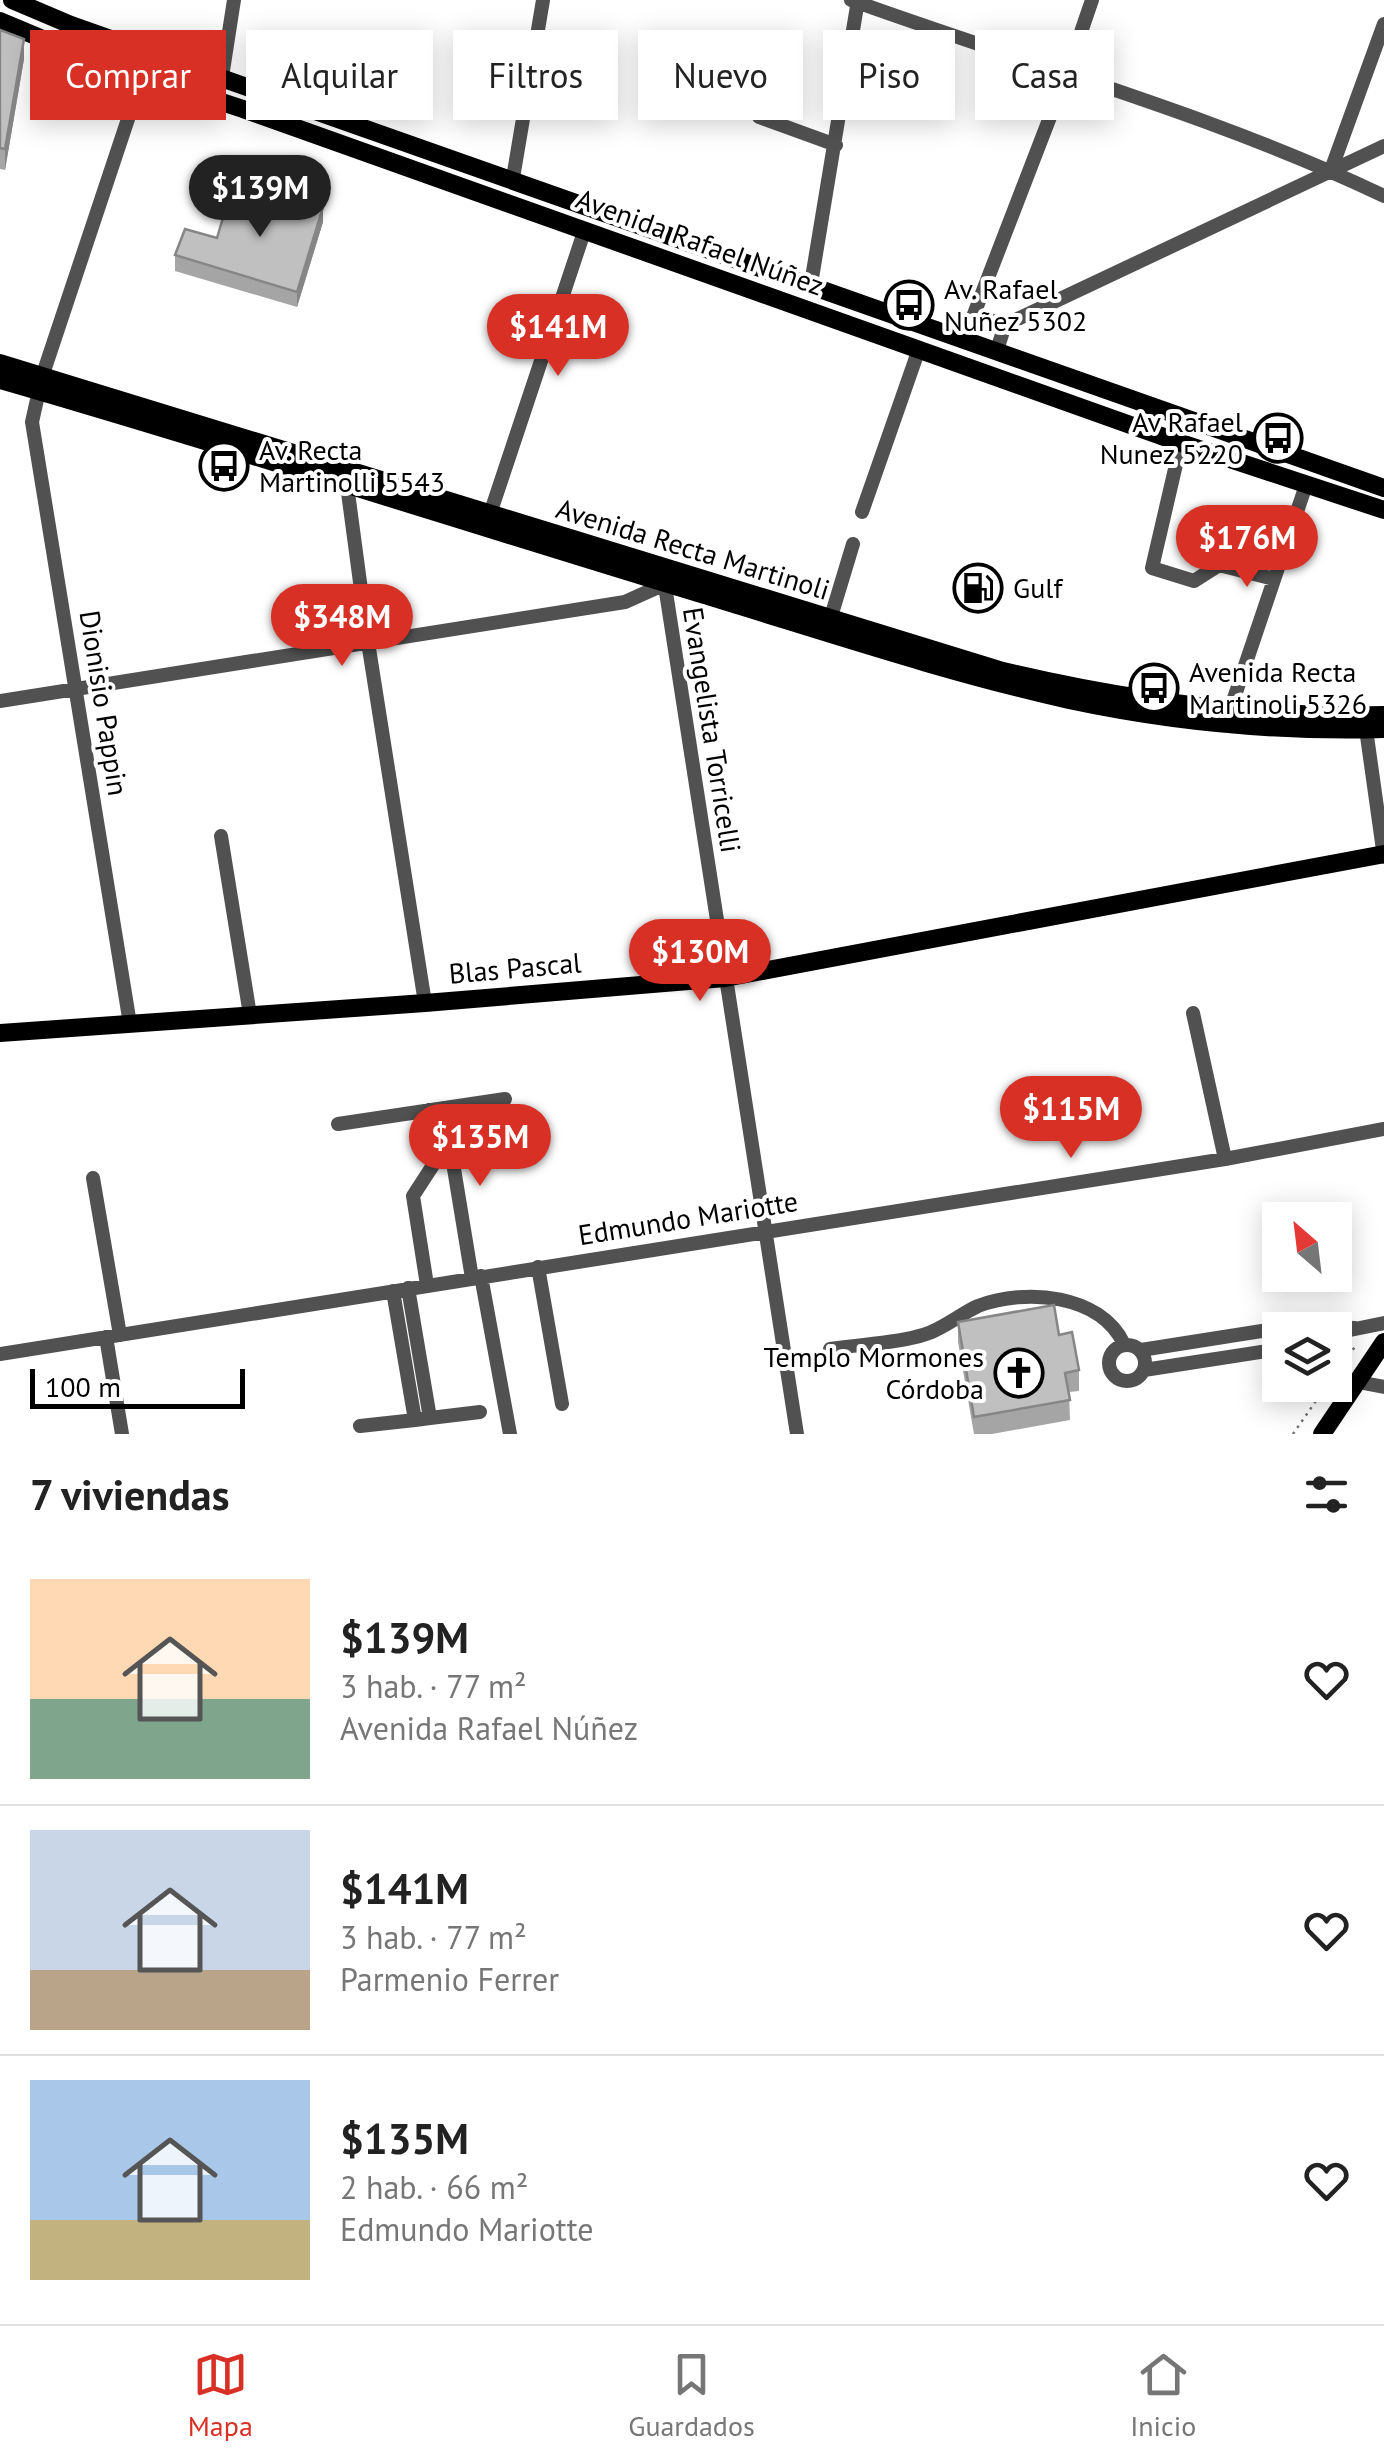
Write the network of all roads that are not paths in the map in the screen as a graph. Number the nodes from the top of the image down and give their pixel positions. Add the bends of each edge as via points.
1 (12, 0) edge
2 (234, 0) edge
3 (543, 0) edge
4 (1092, 0) edge
5 (856, 1) edge
6 (0, 21) edge
7 (1384, 24) edge
8 (86, 30) edge
9 (1082, 30) edge
10 (30, 34) edge
11 (975, 42) edge
12 (226, 51) edge
13 (226, 78) edge
14 (1114, 90) edge
15 (226, 103) edge
16 (128, 120) edge
17 (767, 120) edge
18 (1049, 120) edge
19 (836, 146) junction
20 (1384, 146) edge
21 (1331, 170) junction
22 (512, 178) junction
23 (1384, 196) edge
24 (584, 229) junction
25 (811, 284) junction
26 (974, 315) junction
27 (833, 318) junction
28 (1004, 325) junction
29 (964, 340) junction
30 (919, 349) junction
31 (997, 350) junction
32 (0, 363) edge
33 (0, 380) edge
34 (1011, 381) junction
35 (40, 384) junction
36 (1181, 443) junction
37 (347, 485) junction
38 (1306, 485) junction
39 (1384, 488) edge
40 (1384, 510) edge
41 (862, 512) dead end
42 (490, 514) junction
43 (852, 544) dead end
44 (663, 576) junction
45 (1274, 579) junction
46 (830, 620) junction
47 (368, 642) junction
48 (76, 689) junction
49 (0, 701) edge
50 (1384, 714) edge
51 (1228, 717) junction
52 (1375, 729) edge
53 (220, 836) dead end
54 (1384, 855) edge
55 (726, 978) junction
56 (425, 1003) junction
57 (1193, 1014) dead end
58 (250, 1015) junction
59 (130, 1024) junction
60 (0, 1034) edge
61 (505, 1099) dead end
62 (437, 1109) junction
63 (338, 1124) dead end
64 (1384, 1129) edge
65 (445, 1157) junction
66 (1224, 1159) junction
67 (93, 1178) dead end
68 (764, 1231) junction
69 (538, 1267) junction
70 (477, 1277) junction
71 (427, 1285) junction
72 (401, 1289) junction
73 (1384, 1322) edge
74 (1355, 1328) junction
75 (1352, 1329) edge
76 (113, 1336) junction
77 (1384, 1342) edge
78 (1124, 1344) junction
79 (830, 1348) dead end
80 (1141, 1350) junction
81 (1262, 1352) edge
82 (0, 1354) edge
83 (1144, 1370) junction
84 (1358, 1382) junction
85 (1384, 1387) edge
86 (562, 1404) dead end
87 (480, 1412) dead end
88 (423, 1419) junction
89 (360, 1426) dead end
90 (122, 1434) edge
91 (510, 1434) edge
92 (796, 1434) edge
93 (1322, 1434) edge

1 - 8 main road, Avenida Rafael Núñez
2 - 12 street
3 - 22 street
4 - 9 street
5 - 11 street
5 - 19 street
6 - 10 main road, Avenida Rafael Núñez
7 - 21 street
13 - 22 main road, Avenida Rafael Núñez
14 - 21 street
15 - 24 main road, Avenida Rafael Núñez
16 - 35 street, Dionisio Pappin
17 - 19 street
18 - 26 street
19 - 25 street
20 - 21 street
21 - 23 street
21 - 28 street
22 - 25 main road, Avenida Rafael Núñez
24 - 27 main road, Avenida Rafael Núñez
24 - 42 street
25 - 29 main road, Avenida Rafael Núñez
26 - 28 street
26 - 29 street
27 - 29 main road via 857,315 943,346
27 - 30 main road, Avenida Rafael Núñez
28 - 31 street
29 - 31 main road, Avenida Rafael Núñez
30 - 34 main road, Avenida Rafael Núñez
30 - 41 street
31 - 34 main road via 1000,370
31 - 39 main road, Avenida Rafael Núñez
32 - 35 main road, Avenida Recta Martinoli
33 - 35 main road, Avenida Recta Martinoli
34 - 36 main road, Avenida Rafael Núñez
35 - 37 main road, Avenida Recta Martinoli
35 - 42 main road, Avenida Recta Martinoli
35 - 48 street, Dionisio Pappin via 32,422
36 - 38 main road, Avenida Rafael Núñez
36 - 45 street via 1152,568 1194,581 1219,565
37 - 44 main road, Avenida Recta Martinoli
37 - 47 street
38 - 40 main road, Avenida Rafael Núñez
38 - 45 street
42 - 44 main road, Avenida Recta Martinoli
43 - 46 street
44 - 46 main road, Avenida Recta Martinoli
44 - 47 street via 624,602
44 - 51 main road, Avenida Recta Martinoli via 1002,684 1111,708
44 - 55 street, Evangelista Torricelli
45 - 51 street
46 - 51 main road, Avenida Recta Martinoli via 1004,671
47 - 48 street
47 - 56 street
48 - 49 street
48 - 59 street, Dionisio Pappin
50 - 51 main road, Avenida Recta Martinoli
51 - 52 main road, Avenida Recta Martinoli
52 - 54 street
53 - 58 street
54 - 55 main road, Blas Pascal
55 - 56 main road, Blas Pascal
55 - 68 street, Evangelista Torricelli
56 - 58 main road, Blas Pascal
57 - 66 street
58 - 59 main road, Blas Pascal
59 - 60 main road, Blas Pascal
61 - 62 street
62 - 63 street
62 - 65 street
64 - 66 street, Edmundo Mariotte
65 - 70 street
65 - 71 street via 414,1196
66 - 68 street, Edmundo Mariotte
67 - 76 street
68 - 69 street, Edmundo Mariotte
68 - 92 street, Evangelista Torricelli
69 - 70 street, Edmundo Mariotte
69 - 86 street
70 - 71 street, Edmundo Mariotte
70 - 91 street
71 - 72 street, Edmundo Mariotte
72 - 76 street, Edmundo Mariotte
72 - 88 street
73 - 74 street
74 - 75 street
74 - 80 street via 1293,1326
76 - 82 street, Edmundo Mariotte
76 - 90 street
77 - 84 main road
78 - 79 street via 1103,1317 1068,1301 1039,1298 991,1302 926,1335
78 - 80 street
78 - 83 street via 1109,1358 1112,1374 1128,1381
80 - 83 street
81 - 83 street
84 - 85 street
84 - 93 main road
87 - 88 street
88 - 89 street

